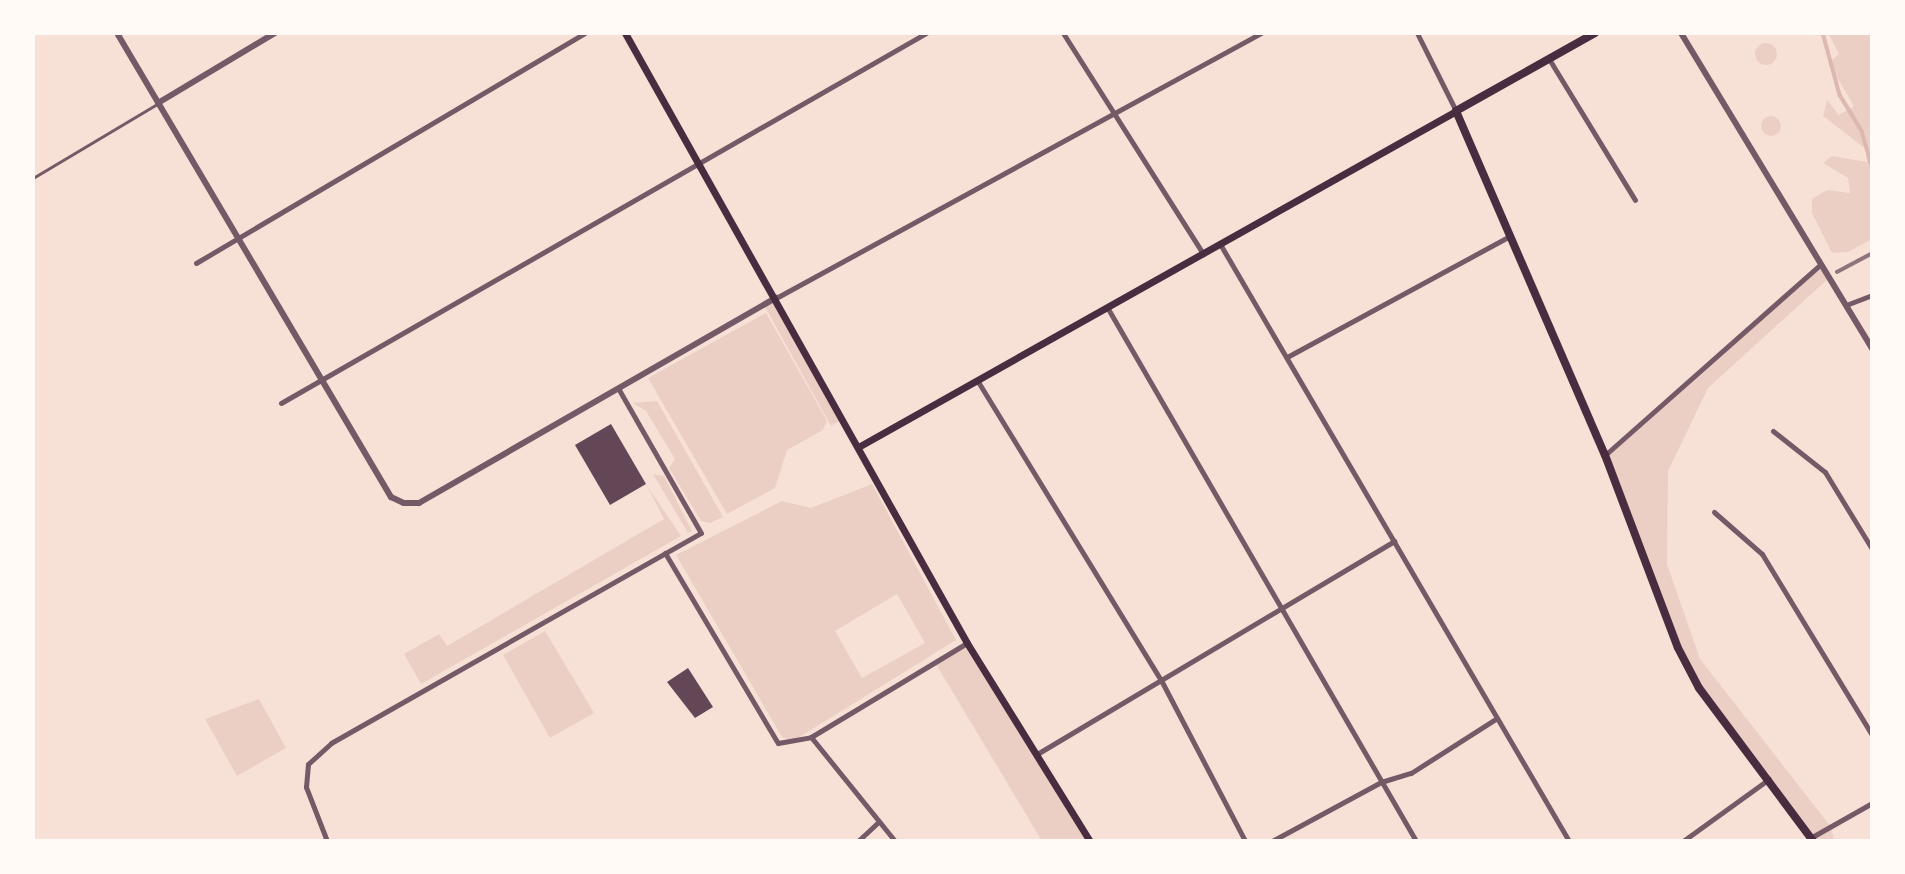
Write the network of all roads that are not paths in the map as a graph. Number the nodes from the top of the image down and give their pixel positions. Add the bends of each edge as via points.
1 (117, 33) edge
2 (275, 33) edge
3 (585, 33) edge
4 (625, 33) edge
5 (926, 33) edge
6 (1063, 33) edge
7 (1261, 33) edge
8 (1417, 33) edge
9 (1595, 33) edge
10 (1681, 33) edge
11 (1549, 59) junction
12 (158, 103) junction
13 (1456, 111) junction
14 (1114, 117) junction
15 (698, 162) junction
16 (33, 177) edge
17 (1635, 200) dead end
18 (1508, 237) junction
19 (238, 238) junction
20 (1220, 244) junction
21 (1203, 254) junction
22 (196, 263) dead end
23 (1820, 265) junction
24 (1872, 295) edge
25 (776, 298) junction
26 (1846, 305) junction
27 (1107, 307) junction
28 (1872, 349) edge
29 (1287, 357) junction
30 (322, 380) junction
31 (977, 380) junction
32 (618, 388) junction
33 (281, 403) dead end
34 (1773, 431) dead end
35 (860, 446) junction
36 (1605, 455) junction
37 (1714, 512) dead end
38 (1394, 541) junction
39 (1872, 549) edge
40 (665, 553) junction
41 (1279, 610) junction
42 (967, 643) junction
43 (1162, 682) junction
44 (1497, 718) junction
45 (1872, 735) edge
46 (811, 737) junction
47 (1037, 754) junction
48 (1769, 779) junction
49 (1381, 782) junction
50 (1872, 803) edge
51 (877, 823) junction
52 (1813, 839) edge
53 (327, 841) edge
54 (859, 841) edge
55 (895, 841) edge
56 (1090, 841) edge
57 (1245, 841) edge
58 (1272, 841) edge
59 (1416, 841) edge
60 (1569, 841) edge
61 (1683, 841) edge

1 - 12 street
2 - 12 street
3 - 19 street
4 - 15 main road
5 - 15 street
6 - 14 street
7 - 14 street
8 - 13 street
9 - 11 main road
10 - 23 street
11 - 13 main road
11 - 17 street
12 - 16 lane
12 - 19 street
13 - 18 main road
13 - 20 main road
14 - 21 street
14 - 25 street
15 - 25 main road
15 - 30 street
18 - 29 street
18 - 36 main road
19 - 22 street
19 - 30 street
20 - 21 main road
20 - 29 street
21 - 27 main road
23 - 26 street
23 - 36 street
24 - 26 street
25 - 32 street
25 - 35 main road
26 - 28 street
27 - 31 main road
27 - 41 street
29 - 38 street
30 - 32 street via 391,497 404,503 419,503
30 - 33 street
31 - 35 main road
31 - 43 street
32 - 40 street via 701,533
34 - 39 street via 1825,472
35 - 42 main road
36 - 48 main road via 1683,658
37 - 45 street via 1762,554
38 - 41 street
38 - 44 street
40 - 46 street via 778,743
40 - 53 street via 331,743 307,764 306,787
41 - 43 street
41 - 49 street
42 - 46 street
42 - 47 main road
43 - 47 street
43 - 57 street
44 - 49 street via 1411,774
44 - 60 street
46 - 51 street
47 - 56 main road
48 - 52 main road
48 - 61 street
49 - 58 street
49 - 59 street
50 - 52 street
51 - 54 street
51 - 55 street

